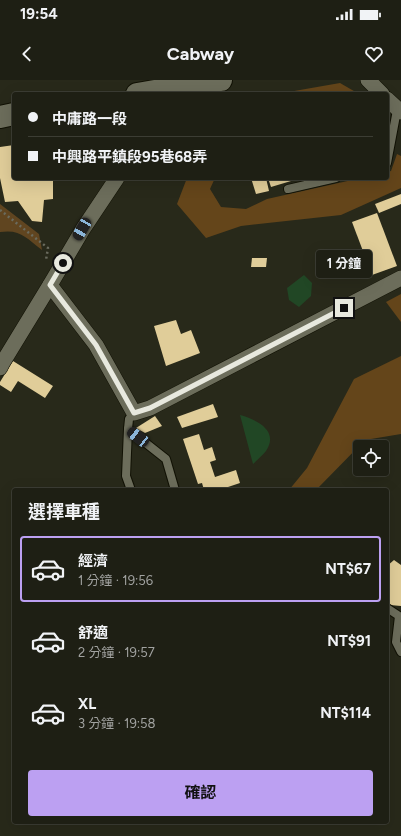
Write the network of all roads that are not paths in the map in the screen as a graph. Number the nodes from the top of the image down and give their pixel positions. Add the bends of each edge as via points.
1 (221, 80) edge
2 (368, 80) edge
3 (161, 92) edge
4 (380, 92) edge
5 (395, 107) edge
6 (12, 114) edge
7 (0, 117) edge
8 (389, 149) edge
9 (116, 180) edge
10 (327, 180) edge
11 (288, 189) dead end
12 (401, 278) edge
13 (50, 285) junction
14 (0, 368) edge
15 (134, 413) junction
16 (128, 429) junction
17 (130, 488) edge
18 (174, 488) edge
19 (389, 609) edge
20 (400, 615) edge
21 (401, 652) edge

1 - 3 street
2 - 4 street
5 - 8 lane
6 - 7 street
9 - 13 street via 82,229
10 - 11 lane
12 - 15 street via 150,408
13 - 14 street
13 - 15 street via 96,345
15 - 16 lane via 129,419
16 - 17 lane via 126,476
16 - 18 lane via 166,459
19 - 20 lane
20 - 21 lane via 396,642

